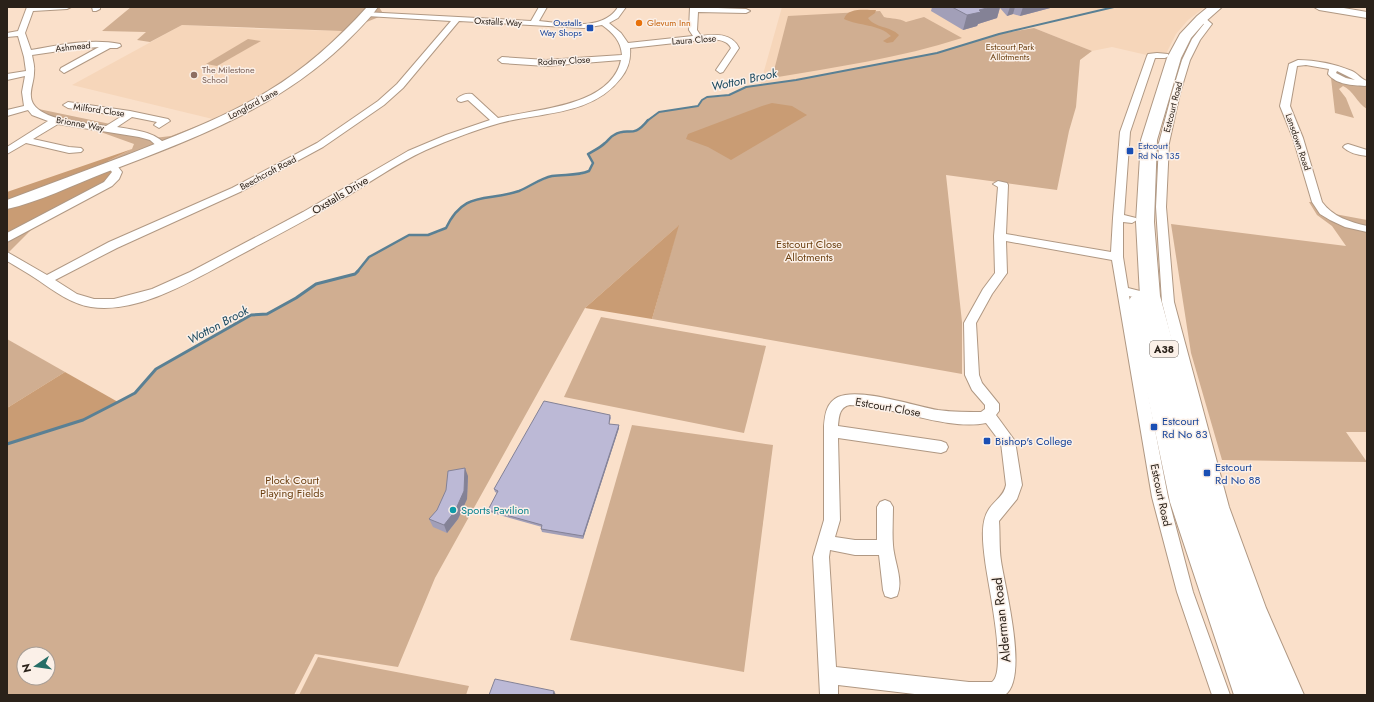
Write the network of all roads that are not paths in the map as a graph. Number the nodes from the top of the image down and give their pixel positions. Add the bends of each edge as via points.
1 (67, 7) edge
2 (543, 7) edge
3 (622, 7) edge
4 (1319, 7) edge
5 (31, 8) edge
6 (694, 8) edge
7 (370, 11) edge
8 (746, 11) dead end
9 (1207, 11) edge
10 (1367, 15) edge
11 (457, 19) junction
12 (604, 23) junction
13 (533, 24) junction
14 (21, 33) junction
15 (7, 35) edge
16 (698, 38) junction
17 (626, 52) junction
18 (29, 53) junction
19 (498, 61) dead end
20 (732, 69) dead end
21 (61, 72) dead end
22 (30, 73) junction
23 (7, 77) edge
24 (1362, 83) edge
25 (461, 99) dead end
26 (68, 105) dead end
27 (29, 107) junction
28 (7, 113) edge
29 (130, 114) junction
30 (56, 120) junction
31 (165, 121) dead end
32 (496, 122) junction
33 (108, 129) junction
34 (25, 140) junction
35 (162, 146) junction
36 (1348, 147) dead end
37 (7, 151) edge
38 (69, 152) dead end
39 (1367, 153) edge
40 (111, 165) junction
41 (1002, 185) dead end
42 (7, 205) edge
43 (1125, 219) junction
44 (1367, 229) edge
45 (1000, 236) junction
46 (7, 238) edge
47 (7, 256) edge
48 (1117, 257) junction
49 (46, 280) junction
50 (1129, 292) junction
51 (988, 415) junction
52 (831, 431) junction
53 (941, 447) dead end
54 (884, 507) dead end
55 (825, 541) junction
56 (885, 547) junction
57 (891, 590) dead end
58 (1249, 607) junction
59 (828, 675) junction
60 (829, 695) edge
61 (1221, 695) edge
62 (1249, 695) edge
63 (1275, 695) edge
64 (1295, 695) edge

1 - 5 street
2 - 13 street
3 - 12 street, Oxstalls Way via 615,18
4 - 10 street
5 - 14 street
6 - 8 street
6 - 16 street via 693,30
7 - 11 street, Oxstalls Way
7 - 35 street, Longford Lane via 325,55 282,88 221,121
9 - 43 main road, Estcourt Road / A38 via 1188,20 1176,34 1164,56 1140,137 1132,200
9 - 58 main road, Estcourt Road / A38 via 1184,36 1174,58 1149,140 1153,205 1150,296 1205,505
11 - 13 street, Oxstalls Way
11 - 49 street, Beechcroft Road via 424,59 381,103 320,145 236,190 108,248
12 - 13 street, Oxstalls Way via 584,26
12 - 17 street via 621,36
14 - 15 street
14 - 18 street
16 - 17 street, Laura Close
16 - 20 street, Laura Close via 723,38 734,45 735,48 721,69
17 - 19 street, Rodney Close via 546,63
17 - 32 street, Oxstalls Drive via 623,70 615,81 592,98 572,106
18 - 21 street, Ashmead via 73,45 113,46
18 - 22 street
22 - 23 street
22 - 27 street via 25,94
24 - 44 street, Lansdown Road via 1354,74 1298,62 1293,64 1285,106 1298,138 1317,202 1324,212 1334,218
25 - 32 street via 469,96
26 - 29 street, Milford Close
27 - 28 street
27 - 30 street, Brionne Way via 38,114
29 - 31 street, Milford Close
29 - 33 street, Milford Close
30 - 33 street, Brionne Way
30 - 34 street
32 - 49 street, Oxstalls Drive via 404,156 311,212 173,286 145,297 112,303 91,303 75,298
33 - 35 street, Brionne Way via 136,132 154,138
34 - 37 street
34 - 38 street
35 - 40 street, Longford Lane
36 - 39 street
40 - 42 street, Longford Lane
40 - 46 street via 116,172 115,178 108,184
41 - 45 street
43 - 48 street, Estcourt Road
43 - 50 main road, Estcourt Road / A38
45 - 48 street
45 - 51 street via 1001,272 970,323 972,375 977,386 992,404 992,411
47 - 49 street, Oxstalls Drive
48 - 50 street, Estcourt Road
50 - 61 street, Estcourt Road via 1160,497 1185,592
50 - 62 main road, Estcourt Road / A38 via 1182,502
51 - 52 street, Estcourt Close via 976,419 937,415 871,401 850,400 843,401 833,411
51 - 59 street, Alderman Road via 1008,441 1014,485 1012,494 991,521 993,560 1007,656 1006,677 1002,686 995,691 969,691
52 - 53 street
52 - 55 street, Estcourt Close via 832,520
54 - 56 street
55 - 56 street via 835,545 862,548
55 - 59 street, Estcourt Close via 821,557
56 - 57 street
58 - 63 main road, Estcourt Road / A38
58 - 64 street, Estcourt Road
59 - 60 street, Estcourt Close

